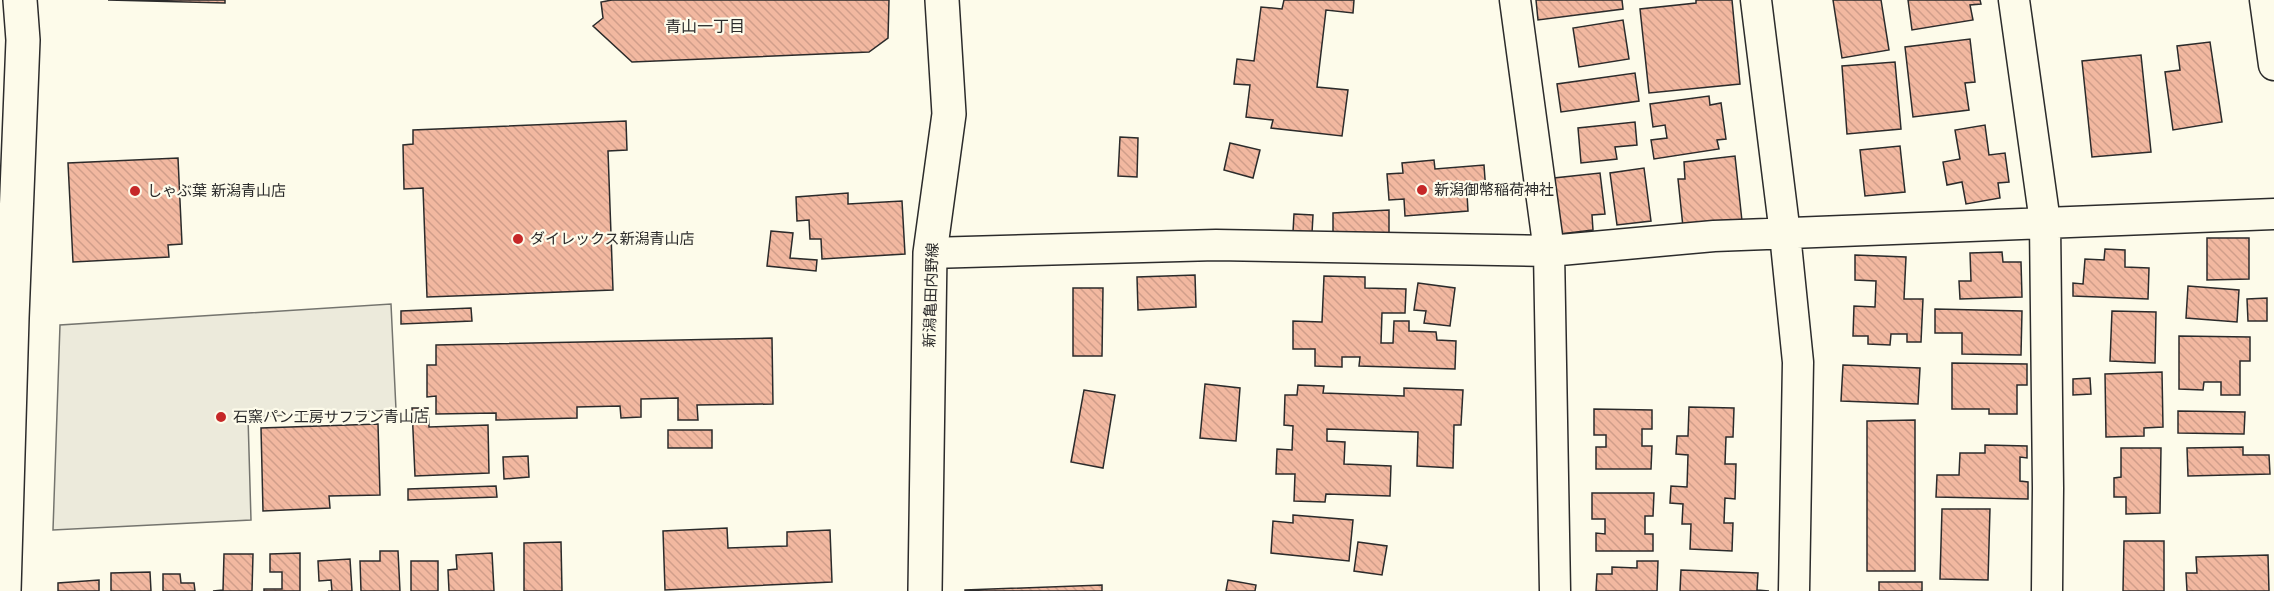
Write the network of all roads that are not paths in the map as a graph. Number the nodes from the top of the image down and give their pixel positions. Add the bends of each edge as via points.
1 (20, 0) edge
2 (942, 0) edge
3 (1515, 0) edge
4 (1756, 0) edge
5 (2014, 0) edge
6 (2265, 0) edge
7 (2274, 65) edge
8 (2274, 214) edge
9 (2045, 222) junction
10 (1785, 234) junction
11 (1549, 251) junction
12 (930, 253) junction
13 (6, 318) edge
14 (4, 591) edge
15 (925, 591) edge
16 (1555, 591) edge
17 (1794, 591) edge
18 (2047, 591) edge

1 - 13 street via 23,40
2 - 12 street, 新潟亀田内野線 via 949,114
3 - 11 street
4 - 10 street
5 - 9 street
6 - 7 street
8 - 9 street
9 - 10 street
9 - 18 street
10 - 11 street via 1714,236
10 - 17 street via 1798,362
11 - 12 street via 1216,245
11 - 16 street
12 - 15 street, 新潟亀田内野線
13 - 14 street

